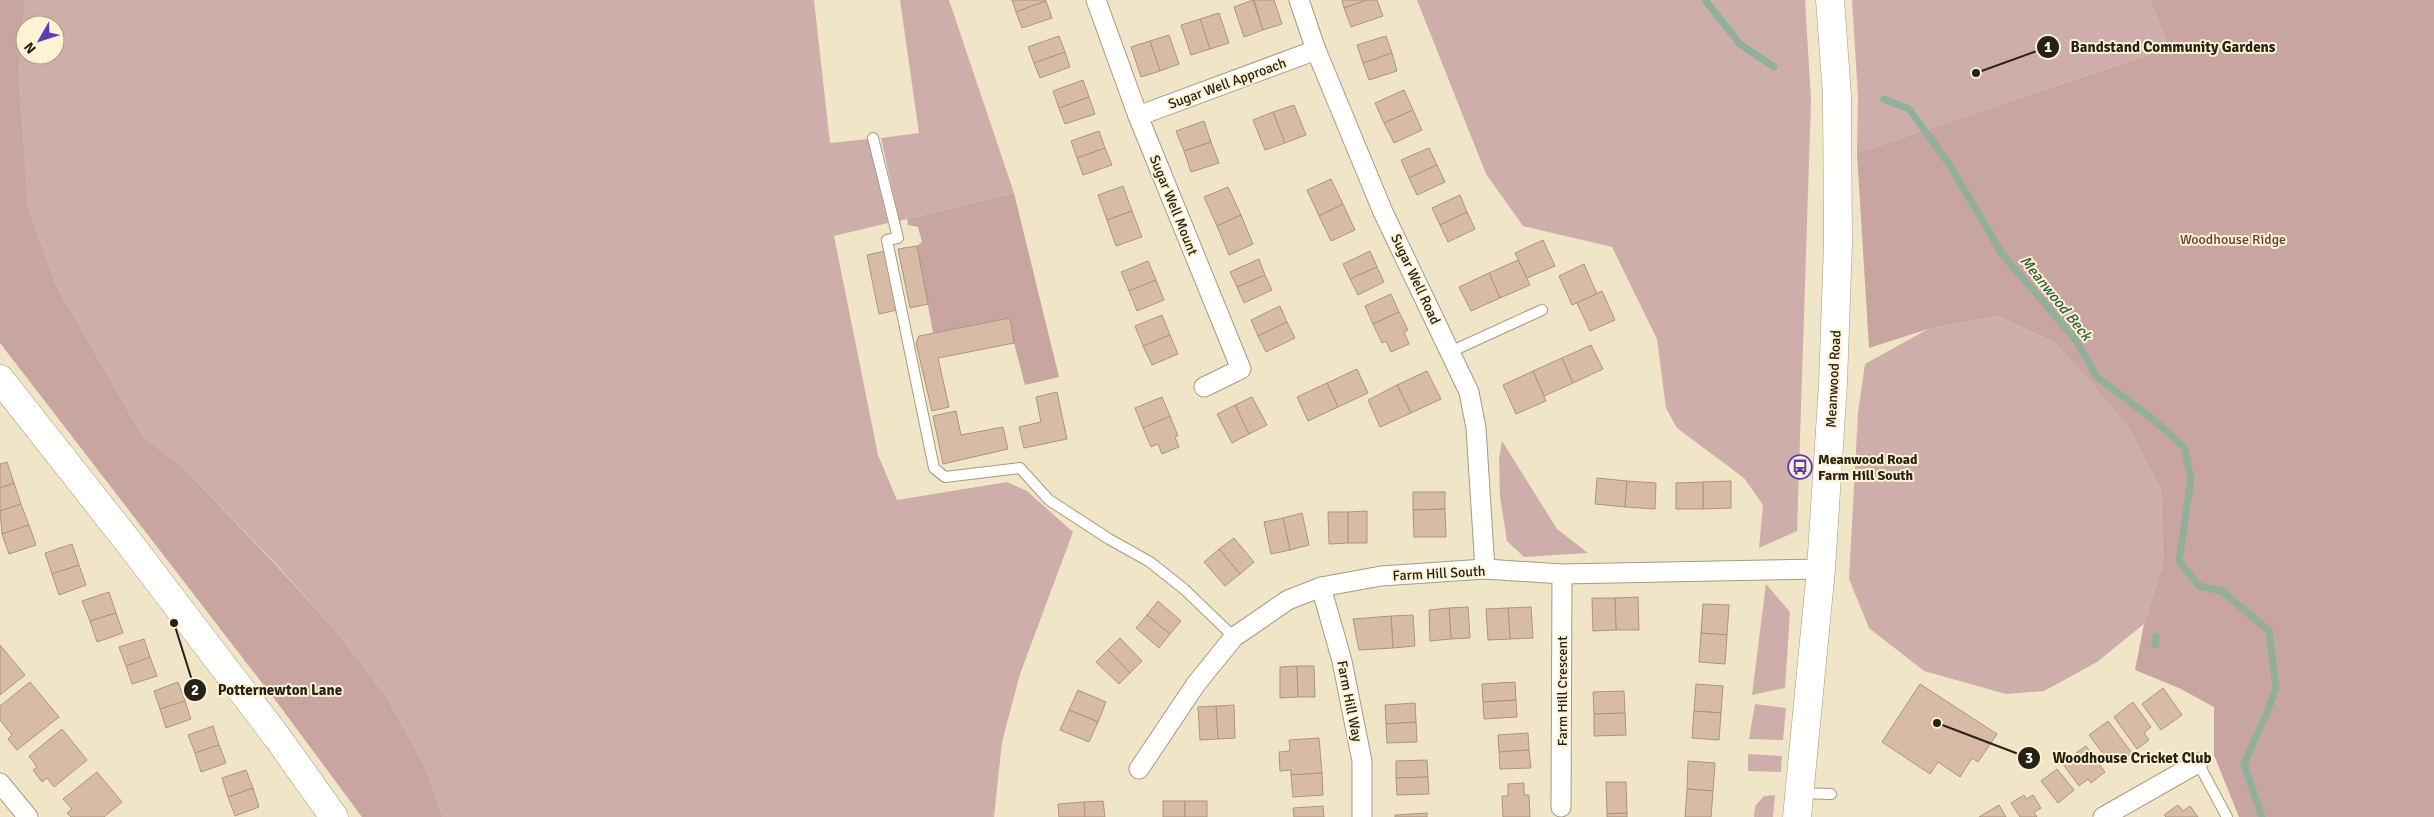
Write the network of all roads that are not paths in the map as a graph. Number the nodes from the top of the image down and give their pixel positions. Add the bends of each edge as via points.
1 (1096, 0) edge
2 (1299, 0) edge
3 (1830, 0) edge
4 (1316, 50) junction
5 (1138, 116) junction
6 (873, 138) dead end
7 (1542, 310) dead end
8 (1450, 352) junction
9 (0, 379) edge
10 (1204, 387) dead end
11 (1821, 569) junction
12 (1485, 570) junction
13 (1562, 574) junction
14 (1321, 587) junction
15 (1234, 637) junction
16 (2198, 763) joint
17 (1140, 769) dead end
18 (0, 783) edge
19 (1831, 794) dead end
20 (1799, 805) edge
21 (1561, 807) dead end
22 (28, 817) edge
23 (334, 817) edge
24 (1362, 817) edge
25 (2103, 817) edge
26 (2227, 817) edge

1 - 5 street, Sugar Well Mount
2 - 4 street, Sugar Well Road
3 - 11 street, Meanwood Road via 1837,95 1838,244
4 - 5 street, Sugar Well Approach
4 - 8 street, Sugar Well Road via 1383,212
5 - 10 street, Sugar Well Mount via 1241,369
6 - 15 lane via 898,238 886,240 934,468 945,477 1020,468 1049,500 1150,562 1184,589
7 - 8 lane
8 - 12 street, Sugar Well Road via 1469,392 1476,428
9 - 23 street via 130,544
11 - 13 street, Farm Hill South
11 - 20 street, Meanwood Road
12 - 13 street, Farm Hill South
12 - 14 street, Farm Hill South via 1381,576
13 - 21 street, Farm Hill Crescent
14 - 15 street, Farm Hill South via 1288,600
14 - 24 street, Farm Hill Way via 1342,661 1362,761
15 - 17 street, Farm Hill South via 1196,684
16 - 25 street
16 - 26 lane
18 - 22 street
19 - 20 lane

